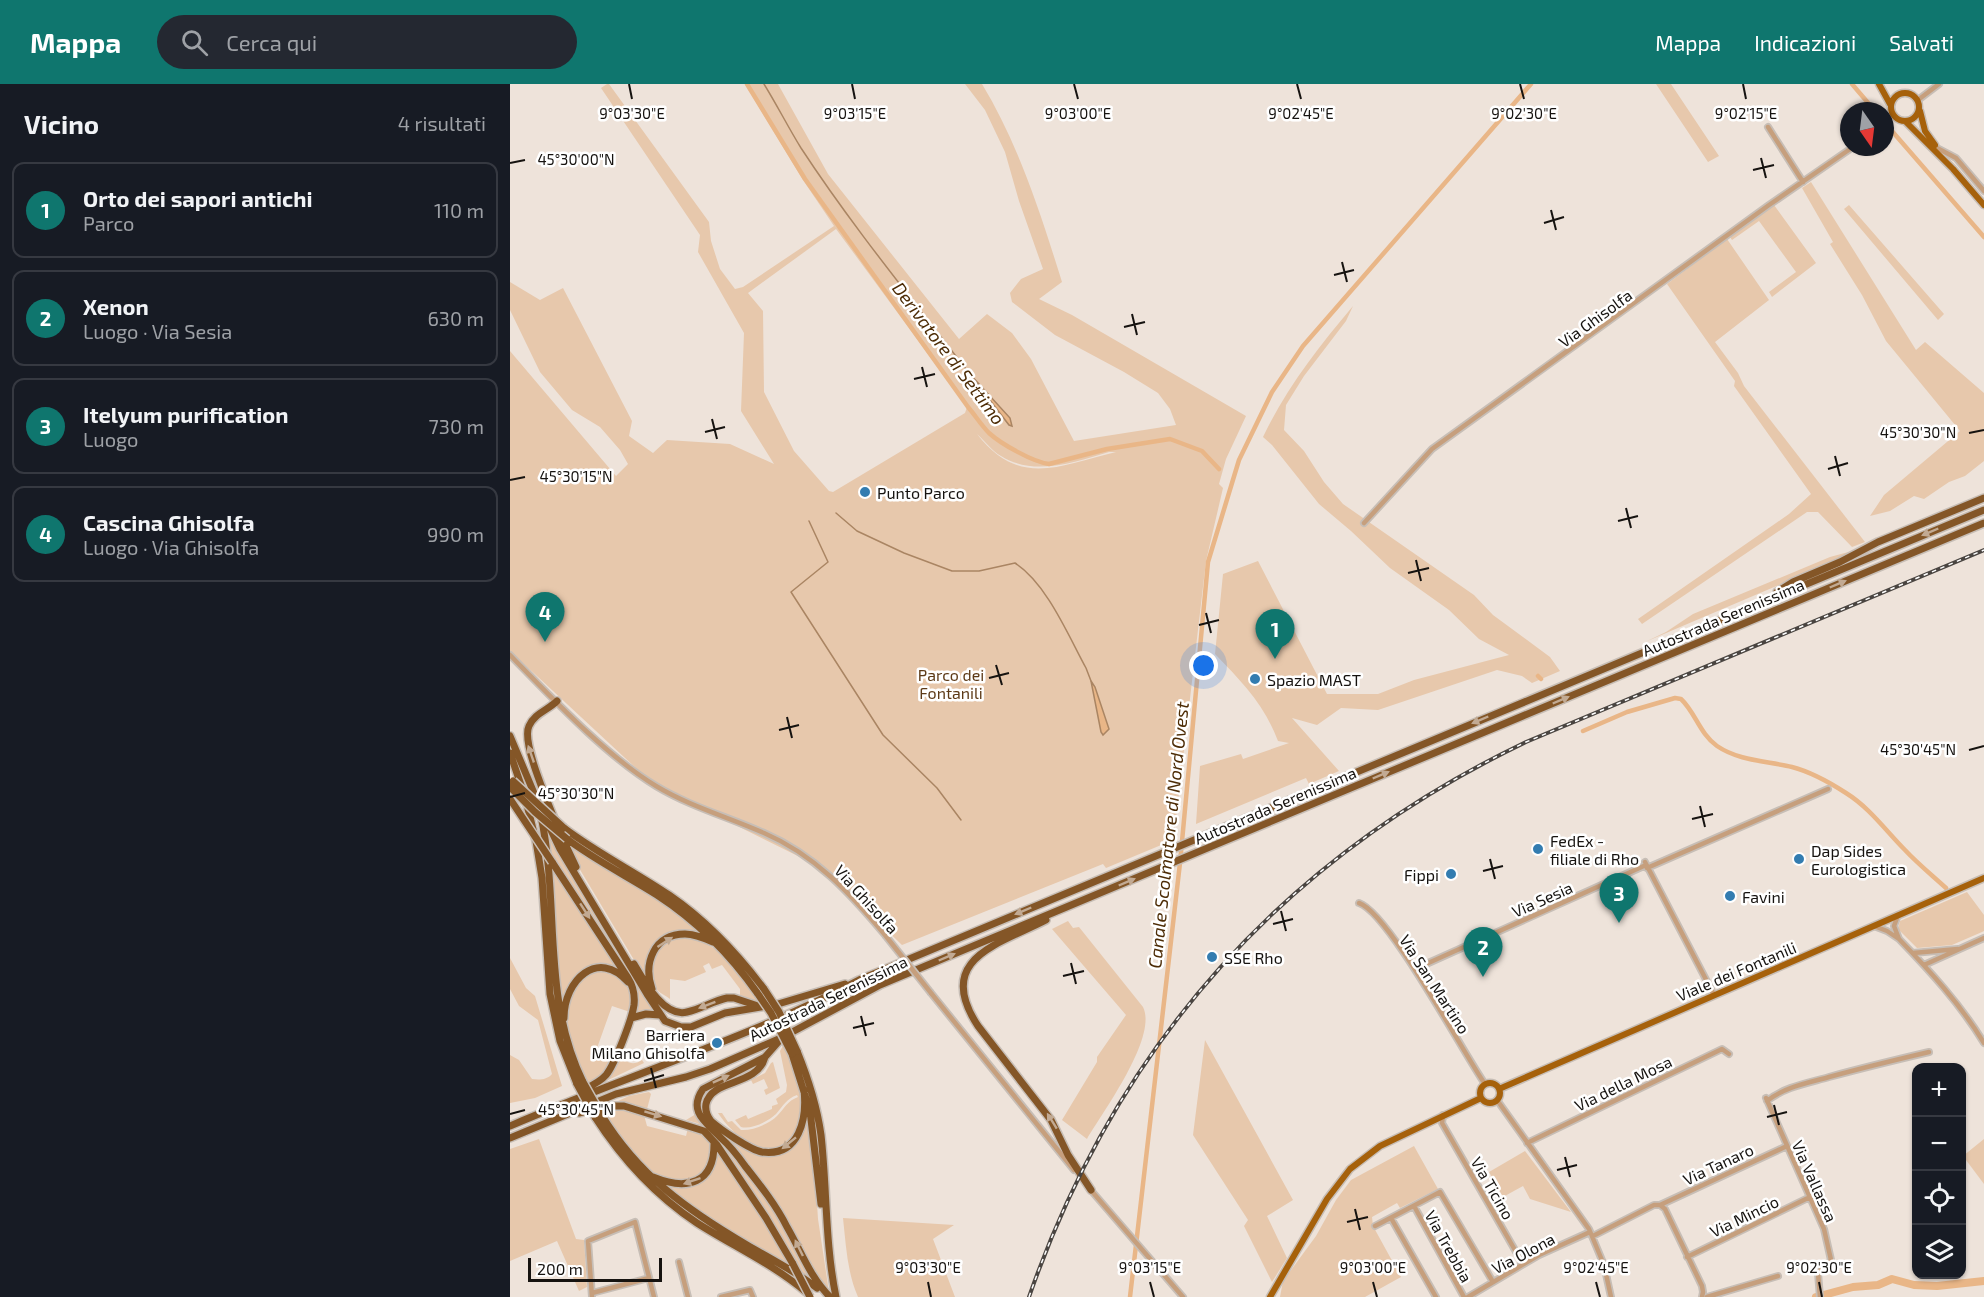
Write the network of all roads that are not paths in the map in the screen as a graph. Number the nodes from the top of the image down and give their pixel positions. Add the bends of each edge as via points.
1 (1940, 84) edge
2 (1879, 85) edge
3 (1899, 93) junction
4 (1918, 100) junction
5 (1889, 102) edge
6 (1892, 102) edge
7 (1920, 110) junction
8 (1894, 112) edge
9 (1906, 122) junction
10 (1768, 127) dead end
11 (1937, 148) junction
12 (1840, 156) edge
13 (1953, 169) junction
14 (1803, 182) junction
15 (1984, 191) edge
16 (1984, 205) edge
17 (1984, 498) edge
18 (1984, 510) edge
19 (1364, 523) dead end
20 (1984, 523) edge
21 (1758, 604) junction
22 (510, 655) edge
23 (557, 701) junction
24 (510, 736) edge
25 (510, 753) edge
26 (511, 782) edge
27 (1828, 789) dead end
28 (510, 799) edge
29 (538, 805) junction
30 (1646, 865) junction
31 (1984, 878) edge
32 (1086, 900) junction
33 (1359, 903) dead end
34 (1898, 915) junction
35 (1874, 926) junction
36 (1984, 938) edge
37 (1899, 939) junction
38 (718, 944) junction
39 (1958, 949) junction
40 (1913, 953) junction
41 (1924, 965) junction
42 (1414, 969) junction
43 (859, 980) junction
44 (633, 988) junction
45 (761, 991) junction
46 (653, 992) junction
47 (1714, 995) junction
48 (763, 1008) junction
49 (660, 1015) junction
50 (631, 1018) junction
51 (565, 1027) junction
52 (781, 1038) junction
53 (1984, 1043) edge
54 (794, 1052) junction
55 (1929, 1052) dead end
56 (1729, 1054) dead end
57 (765, 1057) junction
58 (580, 1083) junction
59 (1485, 1084) junction
60 (1499, 1089) junction
61 (804, 1090) junction
62 (1481, 1098) junction
63 (1497, 1100) junction
64 (1443, 1115) junction
65 (533, 1116) junction
66 (598, 1116) junction
67 (556, 1119) junction
68 (1434, 1119) junction
69 (1442, 1123) junction
70 (510, 1126) edge
71 (510, 1138) edge
72 (714, 1142) junction
73 (1527, 1143) junction
74 (1787, 1146) junction
75 (646, 1173) junction
76 (1091, 1190) junction
77 (1810, 1197) junction
78 (1660, 1205) junction
79 (1414, 1206) junction
80 (1391, 1218) junction
81 (1375, 1226) dead end
82 (826, 1230) junction
83 (1592, 1234) junction
84 (1687, 1257) junction
85 (679, 1262) dead end
86 (1523, 1264) junction
87 (1778, 1276) dead end
88 (649, 1278) junction
89 (1493, 1282) junction
90 (592, 1295) edge
91 (1820, 1295) edge
92 (654, 1297) edge
93 (688, 1297) edge
94 (722, 1297) edge
95 (753, 1297) edge
96 (811, 1297) edge
97 (829, 1297) edge
98 (836, 1297) edge
99 (1183, 1297) edge
100 (1270, 1297) edge
101 (1436, 1297) edge
102 (1466, 1297) edge
103 (1611, 1297) edge
104 (1702, 1297) edge
105 (1707, 1297) edge

1 - 4 street
2 - 3 main road
2 - 5 main road
3 - 4 main road via 1912,94
3 - 6 main road
4 - 7 main road
7 - 9 main road via 1915,119
7 - 11 main road via 1925,131
8 - 9 main road
9 - 13 main road
10 - 14 street
11 - 13 main road
11 - 15 street via 1956,158
12 - 14 street, Via Ghisolfa
13 - 16 main road
14 - 19 street, Via Ghisolfa via 1431,449
17 - 21 highway via 1871,545 1793,582
18 -> 21 highway, Autostrada Serenissima
32 -> 20 highway, Autostrada Serenissima
21 -> 43 highway, Autostrada Serenissima
22 - 23 street, Via Ghisolfa
46 -> 23 highway via 573,863 529,751 528,726
23 - 76 street, Via Ghisolfa, bridge via 626,765 653,784 770,836 840,884
24 - 29 highway
25 - 58 highway via 539,858 555,1022 564,1052
26 - 38 highway, bridge via 535,812 567,839 656,895
26 - 45 highway, bridge via 564,828 696,915 729,946
27 - 30 street, Via Sesia
28 -> 44 highway, bridge
29 - 49 highway via 560,849
29 - 51 highway via 549,861 556,992
30 - 42 street, Via Sesia
30 - 47 street
31 - 34 main road, Viale dei Fontanili
52 -> 32 highway, Autostrada Serenissima via 873,988
76 -> 32 highway via 1051,1120 973,1018 963,990 970,965 986,949
33 - 42 street, Via San Martino via 1372,910
34 - 35 main road, Viale dei Fontanili
34 - 37 street via 1894,926
35 - 37 street
35 - 47 main road, Viale dei Fontanili
36 - 39 street
37 - 40 street
38 - 45 highway
46 -> 38 highway via 649,964 653,950 662,942 686,934
39 - 40 street
39 - 41 street
40 - 41 street
41 - 53 street
42 - 59 street, Via San Martino
43 - 48 highway
43 - 65 highway, Autostrada Serenissima via 717,1045
44 - 50 highway
44 - 51 highway via 610,970 584,974 568,992
45 - 54 highway, bridge via 778,1012
48 -> 46 highway via 727,998 679,1013 668,1009
47 - 60 main road, Viale dei Fontanili
48 - 49 highway via 725,1012 691,1027 669,1023
49 - 50 highway
50 - 65 highway via 605,1076
51 - 58 highway
52 - 57 highway
52 - 67 highway, Autostrada Serenissima via 710,1069 616,1094
54 - 61 highway
54 - 82 highway via 811,1088 821,1134
55 - 74 street, Via Vallassa via 1802,1085 1766,1099
56 - 73 street, Via della Mosa via 1722,1049 1714,1051
61 -> 57 highway via 805,1113 800,1130 781,1149 759,1151 716,1124 706,1112 706,1102 718,1089 756,1072
97 -> 57 highway via 813,1278 772,1203 698,1112 699,1095 707,1086
58 - 66 highway, bridge
59 - 60 main road via 1493,1083
59 - 62 main road
60 - 63 main road
61 - 82 highway via 815,1139
62 - 63 main road via 1487,1103
62 - 64 main road
63 - 73 street
64 - 68 main road
64 - 69 street
65 - 70 highway, Autostrada Serenissima
66 - 75 highway
66 - 96 highway via 620,1153 662,1197 697,1223 774,1268
67 - 71 highway, Autostrada Serenissima
67 -> 72 highway via 606,1106 624,1106 694,1126
68 - 69 street
68 - 100 main road via 1380,1146 1350,1169 1335,1186
69 - 86 street, Via Ticino
72 -> 75 highway via 712,1165 698,1180 674,1184
72 - 96 highway, bridge via 766,1218
73 - 83 street
74 - 77 street, Via Vallassa
74 - 78 street, Via Tanaro
75 - 97 highway via 692,1211 791,1269
76 - 99 street, Via Ghisolfa
77 - 84 street, Via Mincio
77 - 91 street, Via Vallassa via 1831,1258 1819,1271
78 - 83 street, Via Tanaro
78 - 84 street
79 - 80 street
79 - 89 street via 1440,1192
79 - 102 street, Via Trebbia
80 - 81 street
80 - 101 street
82 - 98 highway
83 - 86 street, Via Olona
83 - 103 street
84 - 104 street via 1703,1289
85 - 93 street
86 - 89 street, Via Olona
87 - 105 street
88 - 90 street
88 - 90 street via 635,1222 588,1240
88 - 92 street
89 - 102 street, Via Olona
94 - 95 street via 750,1290

